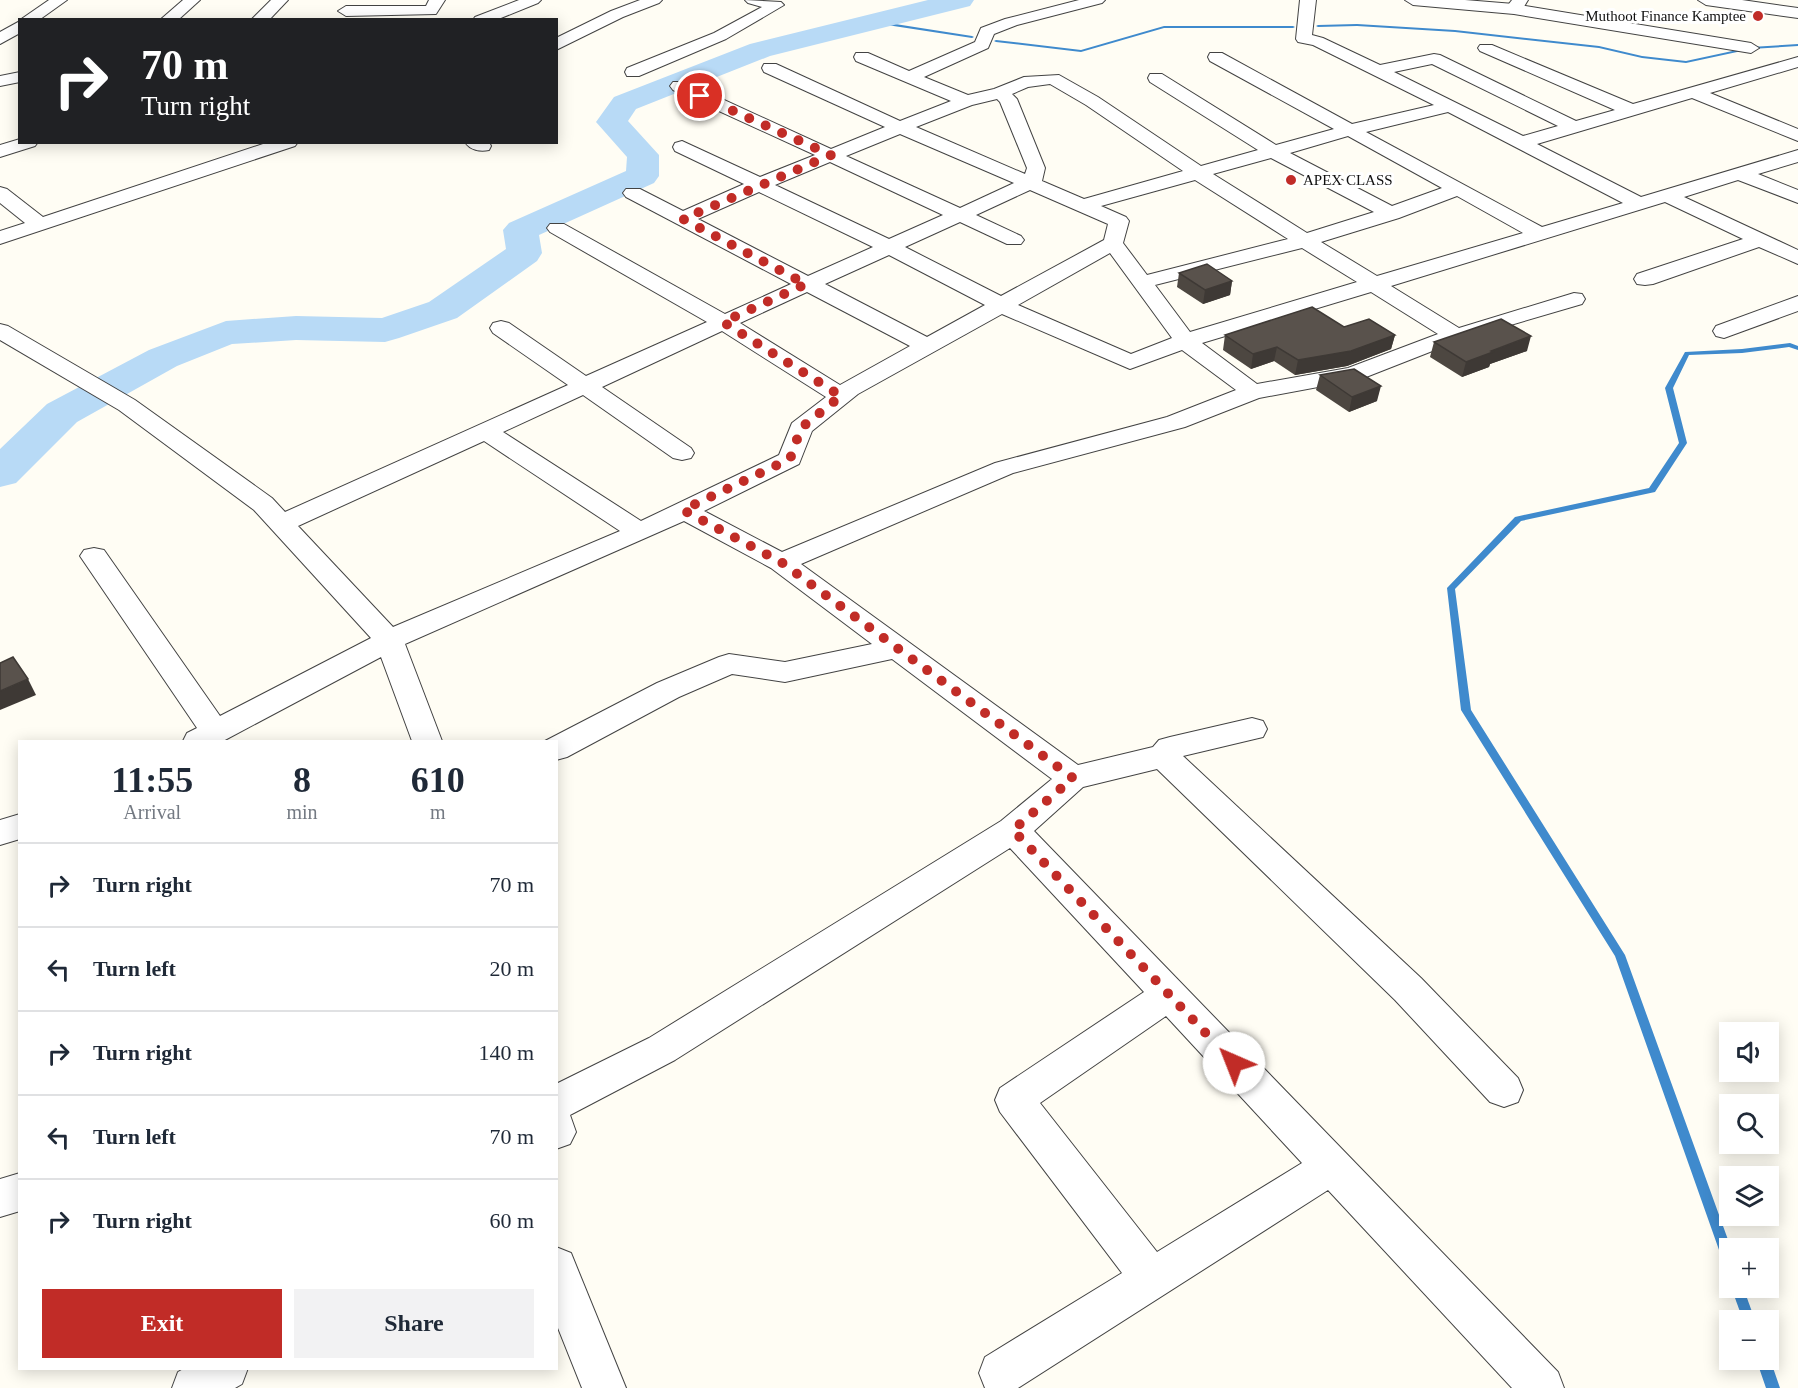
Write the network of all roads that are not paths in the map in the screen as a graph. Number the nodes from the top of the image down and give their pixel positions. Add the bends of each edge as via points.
1 (59, 0) edge
2 (192, 0) edge
3 (280, 0) edge
4 (437, 0) edge
5 (533, 0) edge
6 (619, 0) edge
7 (753, 0) edge
8 (1097, 0) edge
9 (1308, 0) edge
10 (1413, 0) edge
11 (1706, 0) edge
12 (647, 3) edge
13 (1517, 5) edge
14 (346, 11) dead end
15 (1798, 13) edge
16 (31, 18) edge
17 (170, 18) edge
18 (261, 18) edge
19 (486, 18) edge
20 (18, 27) edge
21 (0, 39) edge
22 (558, 44) edge
23 (1486, 48) dead end
24 (1751, 48) dead end
25 (862, 57) dead end
26 (1216, 57) dead end
27 (1798, 62) edge
28 (770, 68) dead end
29 (1376, 71) junction
30 (633, 72) dead end
31 (912, 76) junction
32 (18, 77) edge
33 (1156, 78) dead end
34 (0, 81) edge
35 (679, 87) dead end
36 (1692, 92) junction
37 (1000, 93) junction
38 (966, 101) junction
39 (1450, 106) junction
40 (1630, 110) junction
41 (1575, 126) junction
42 (900, 127) junction
43 (1350, 130) junction
44 (1798, 136) edge
45 (1519, 143) junction
46 (23, 144) edge
47 (283, 144) edge
48 (682, 147) dead end
49 (0, 151) edge
50 (1274, 152) junction
51 (831, 155) junction
52 (1798, 156) edge
53 (1198, 173) junction
54 (1740, 174) junction
55 (1032, 182) junction
56 (759, 184) junction
57 (1459, 189) junction
58 (0, 193) edge
59 (633, 193) dead end
60 (1667, 196) junction
61 (1798, 197) edge
62 (1640, 204) junction
63 (1084, 205) junction
64 (961, 214) junction
65 (1392, 214) junction
66 (683, 219) junction
67 (40, 225) junction
68 (557, 228) dead end
69 (1540, 234) junction
70 (0, 238) edge
71 (1014, 240) dead end
72 (1305, 240) junction
73 (1761, 240) junction
74 (1113, 243) junction
75 (889, 247) junction
76 (1798, 258) edge
77 (1645, 279) dead end
78 (1142, 282) junction
79 (806, 284) junction
80 (1375, 284) junction
81 (1574, 299) dead end
82 (1798, 303) edge
83 (1001, 305) junction
84 (723, 322) junction
85 (501, 328) dead end
86 (0, 331) edge
87 (1724, 331) dead end
88 (1455, 335) junction
89 (1185, 340) junction
90 (927, 346) junction
91 (583, 386) junction
92 (1252, 392) junction
93 (841, 396) junction
94 (485, 431) junction
95 (682, 453) dead end
96 (683, 510) junction
97 (281, 524) junction
98 (640, 532) junction
99 (94, 556) dead end
100 (781, 562) junction
101 (389, 640) junction
102 (897, 648) junction
103 (1252, 729) dead end
104 (206, 736) edge
105 (427, 740) edge
106 (558, 748) edge
107 (1163, 756) junction
108 (1073, 778) junction
109 (18, 827) edge
110 (1013, 830) junction
111 (0, 833) edge
112 (1169, 994) junction
113 (1504, 1090) dead end
114 (558, 1102) edge
115 (1332, 1166) junction
116 (18, 1193) edge
117 (0, 1198) edge
118 (558, 1272) edge
119 (1152, 1278) junction
120 (223, 1370) edge
121 (1001, 1373) dead end
122 (194, 1388) edge
123 (604, 1388) edge
124 (1542, 1388) edge

1 - 16 street
2 - 17 street
3 - 18 street
4 - 14 street via 431,11
5 - 19 street
6 - 12 street
7 - 30 street via 776,6 720,36
8 - 31 street via 987,31 982,45
9 - 29 street via 1304,39
10 - 13 street
11 - 15 street
12 - 22 street
13 - 24 street
20 - 21 street
23 - 40 street
25 - 31 street
26 - 43 street
27 - 36 street
28 - 42 street
29 - 39 street
29 - 41 street via 1434,59
31 - 38 street
32 - 34 street
33 - 50 street
35 - 51 street
36 - 40 street
36 - 44 street
37 - 38 street
37 - 53 street via 1024,82 1053,79
37 - 55 street via 1008,99 1036,168
38 - 42 street
39 - 43 street
39 - 45 street
40 - 41 street
41 - 45 street
42 - 51 street
42 - 55 street
43 - 50 street
43 - 57 street
45 - 62 street
46 - 49 street
47 - 67 street
48 - 56 street
50 - 53 street
50 - 65 street
51 - 56 street
51 - 64 street
52 - 54 street
53 - 63 street
53 - 72 street
54 - 60 street
54 - 61 street
55 - 63 street
55 - 64 street
56 - 66 street
56 - 75 street
57 - 65 street
57 - 69 street
58 - 67 street
59 - 66 street
60 - 62 street
60 - 73 street
62 - 69 street
63 - 74 street via 1119,221
64 - 71 street
64 - 75 street
65 - 72 street
66 - 79 street
67 - 70 street
68 - 84 street
69 - 80 street
72 - 78 street
72 - 80 street
73 - 76 street
73 - 77 street
74 - 78 street
74 - 83 street
75 - 79 street
75 - 83 street
78 - 89 street
79 - 84 street
79 - 90 street
80 - 88 street
80 - 89 street
81 - 88 street
82 - 87 street
83 - 89 street via 1130,362
83 - 90 street
84 - 91 street
84 - 93 street
85 - 91 street
86 - 97 street via 127,405 262,504
88 - 92 street via 1353,374
89 - 92 street
90 - 93 street
91 - 94 street
91 - 95 street
92 - 100 street via 1176,422 1004,468
93 - 96 street via 801,428 790,459
94 - 97 street
94 - 98 street
96 - 98 street
96 - 100 street
97 - 101 street
98 - 101 street
99 - 104 street
100 - 102 street
101 - 104 street
101 - 105 street
102 - 106 street via 785,672 729,664 668,690
102 - 108 street
103 - 107 street via 1170,748
107 - 108 street
107 - 113 street via 1408,989
108 - 110 street
109 - 111 street
110 - 112 street
110 - 114 street via 662,1049
112 - 115 street
112 - 119 street via 1014,1100
115 - 119 street
115 - 124 street
116 - 117 street
118 - 123 street
119 - 121 street
120 - 122 street

